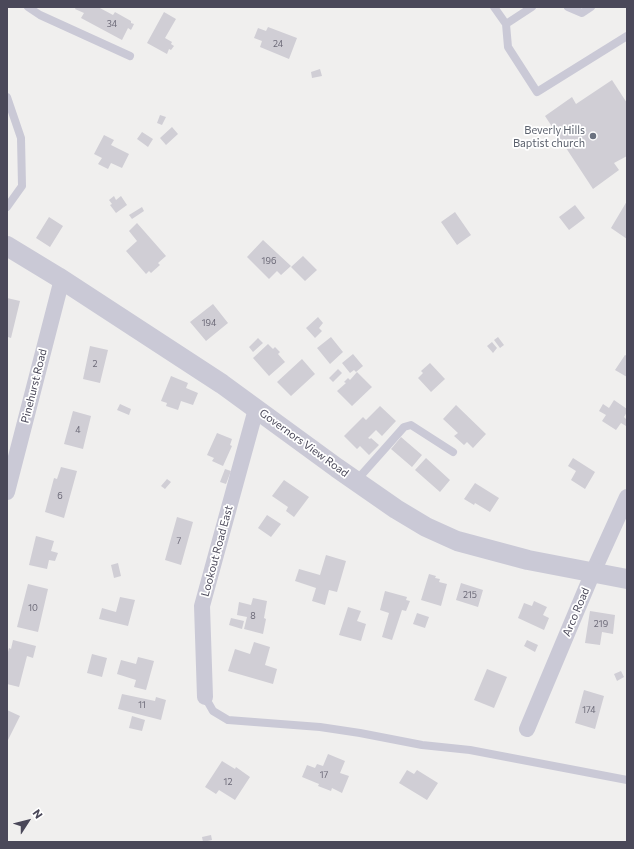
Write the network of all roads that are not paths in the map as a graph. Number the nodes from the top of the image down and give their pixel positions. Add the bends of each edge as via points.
1 (28, 7) edge
2 (494, 7) edge
3 (532, 7) edge
4 (568, 7) edge
5 (591, 7) edge
6 (506, 24) junction
7 (627, 36) edge
8 (130, 56) dead end
9 (7, 97) edge
10 (7, 207) edge
11 (7, 246) edge
12 (62, 279) junction
13 (256, 408) junction
14 (453, 452) dead end
15 (356, 481) junction
16 (7, 492) edge
17 (627, 497) edge
18 (593, 572) junction
19 (627, 580) edge
20 (205, 697) joint
21 (527, 729) dead end
22 (627, 780) edge

1 - 8 lane via 40,15
2 - 6 lane
3 - 6 lane
4 - 5 lane via 582,13
6 - 7 lane via 508,47 536,92
9 - 10 lane via 21,138 22,186
11 - 12 street, Governors View Road
12 - 13 street, Governors View Road
12 - 16 street, Pinehurst Road
13 - 15 street, Governors View Road
13 - 20 street, Lookout Road East via 202,606
14 - 15 lane via 410,425 404,427
15 - 18 street, Governors View Road via 426,527 457,541 528,560
17 - 18 street, Arco Road
18 - 19 street, Governors View Road
18 - 21 street, Arco Road
20 - 22 lane via 213,711 228,720 320,727 360,733 422,745 485,752

